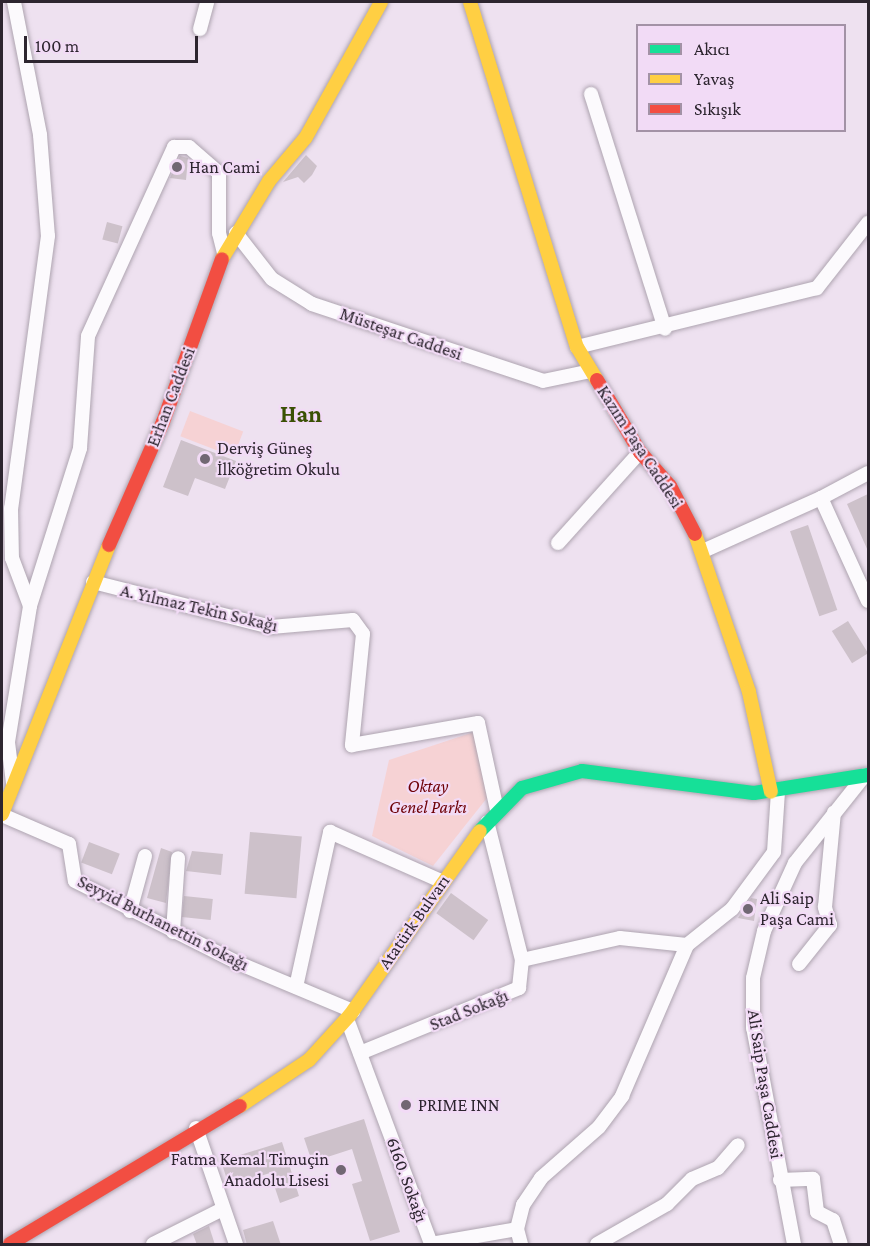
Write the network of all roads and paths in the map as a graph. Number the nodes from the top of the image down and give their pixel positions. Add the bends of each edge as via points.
1 (14, 2) edge
2 (207, 2) edge
3 (381, 2) edge
4 (470, 2) edge
5 (200, 29) dead end
6 (591, 94) dead end
7 (868, 223) edge
8 (236, 233) junction
9 (225, 253) junction
10 (665, 329) junction
11 (577, 347) junction
12 (591, 371) junction
13 (640, 452) junction
14 (868, 473) edge
15 (821, 498) junction
16 (558, 543) dead end
17 (703, 551) junction
18 (93, 582) junction
19 (868, 601) edge
20 (30, 606) junction
21 (867, 775) edge
22 (775, 791) junction
23 (14, 792) junction
24 (497, 810) junction
25 (834, 812) junction
26 (2, 815) edge
27 (487, 822) junction
28 (145, 856) dead end
29 (178, 858) dead end
30 (441, 881) junction
31 (130, 910) junction
32 (173, 932) junction
33 (687, 945) junction
34 (522, 960) junction
35 (799, 964) dead end
36 (296, 987) junction
37 (350, 1015) junction
38 (360, 1053) junction
39 (196, 1128) junction
40 (738, 1145) dead end
41 (780, 1180) junction
42 (223, 1209) junction
43 (517, 1229) junction
44 (2, 1241) edge
45 (5, 1245) edge
46 (10, 1245) edge
47 (153, 1245) edge
48 (235, 1245) edge
49 (521, 1245) edge
50 (597, 1245) edge
51 (794, 1245) edge
52 (841, 1245) edge

1 - 20 street via 40,135 48,236 11,508 12,558
2 - 5 street
3 - 8 street, Erhan Caddesi via 306,137
4 - 11 street, Kazım Paşa Caddesi
6 - 10 street
7 - 10 street via 817,288
8 - 9 street, Erhan Caddesi
8 - 12 street, Müsteşar Caddesi via 272,279 312,304 543,381
9 - 18 street, Erhan Caddesi via 163,422
9 - 20 street via 219,233 219,172 189,147 174,147 88,336 80,448
10 - 11 street
11 - 12 street, Kazım Paşa Caddesi
12 - 13 street, Kazım Paşa Caddesi
13 - 16 street
13 - 17 street, Kazım Paşa Caddesi via 670,486
14 - 15 street
15 - 17 street
15 - 19 street
17 - 22 street, Kazım Paşa Caddesi via 749,692
18 - 23 street, Erhan Caddesi
18 - 24 street, A. Yılmaz Tekin Sokağı via 271,627 353,620 363,634 352,745 478,723
20 - 23 street via 8,742
21 - 22 street, Atatürk Bulvarı
21 - 25 street, Ali Saip Paşa Caddesi
22 - 24 street, Atatürk Bulvarı via 568,771 522,788
22 - 33 street via 774,852 732,909
23 - 26 street, Erhan Caddesi
24 - 27 street, Atatürk Bulvarı
25 - 35 street via 825,907 830,925
25 - 41 street, Ali Saip Paşa Caddesi via 810,837 782,889 753,978 753,1028
26 - 31 street, Seyyid Burhanettin Sokağı via 65,841 72,852 73,879
27 - 30 street, Atatürk Bulvarı
27 - 34 street, Stad Sokağı
28 - 31 street
29 - 32 street
30 - 36 street via 330,832
30 - 37 street, Atatürk Bulvarı
31 - 32 street, Seyyid Burhanettin Sokağı
32 - 36 street, Seyyid Burhanettin Sokağı
33 - 34 street via 620,938
33 - 43 street via 622,1096 599,1127 540,1178 523,1205
34 - 38 street, Stad Sokağı via 520,985 513,994
36 - 37 street, Seyyid Burhanettin Sokağı
37 - 38 street, 6160. Sokağı
37 - 39 street, Atatürk Bulvarı via 278,1084
38 - 43 street, 6160. Sokağı via 431,1244
39 - 42 street
39 - 46 street, Atatürk Bulvarı
39 - 48 street
40 - 50 street via 718,1167 692,1179 667,1204
41 - 51 street, Ali Saip Paşa Caddesi
41 - 52 street via 813,1179 817,1212 833,1220
42 - 47 street
42 - 48 street
43 - 49 street
44 - 45 street

